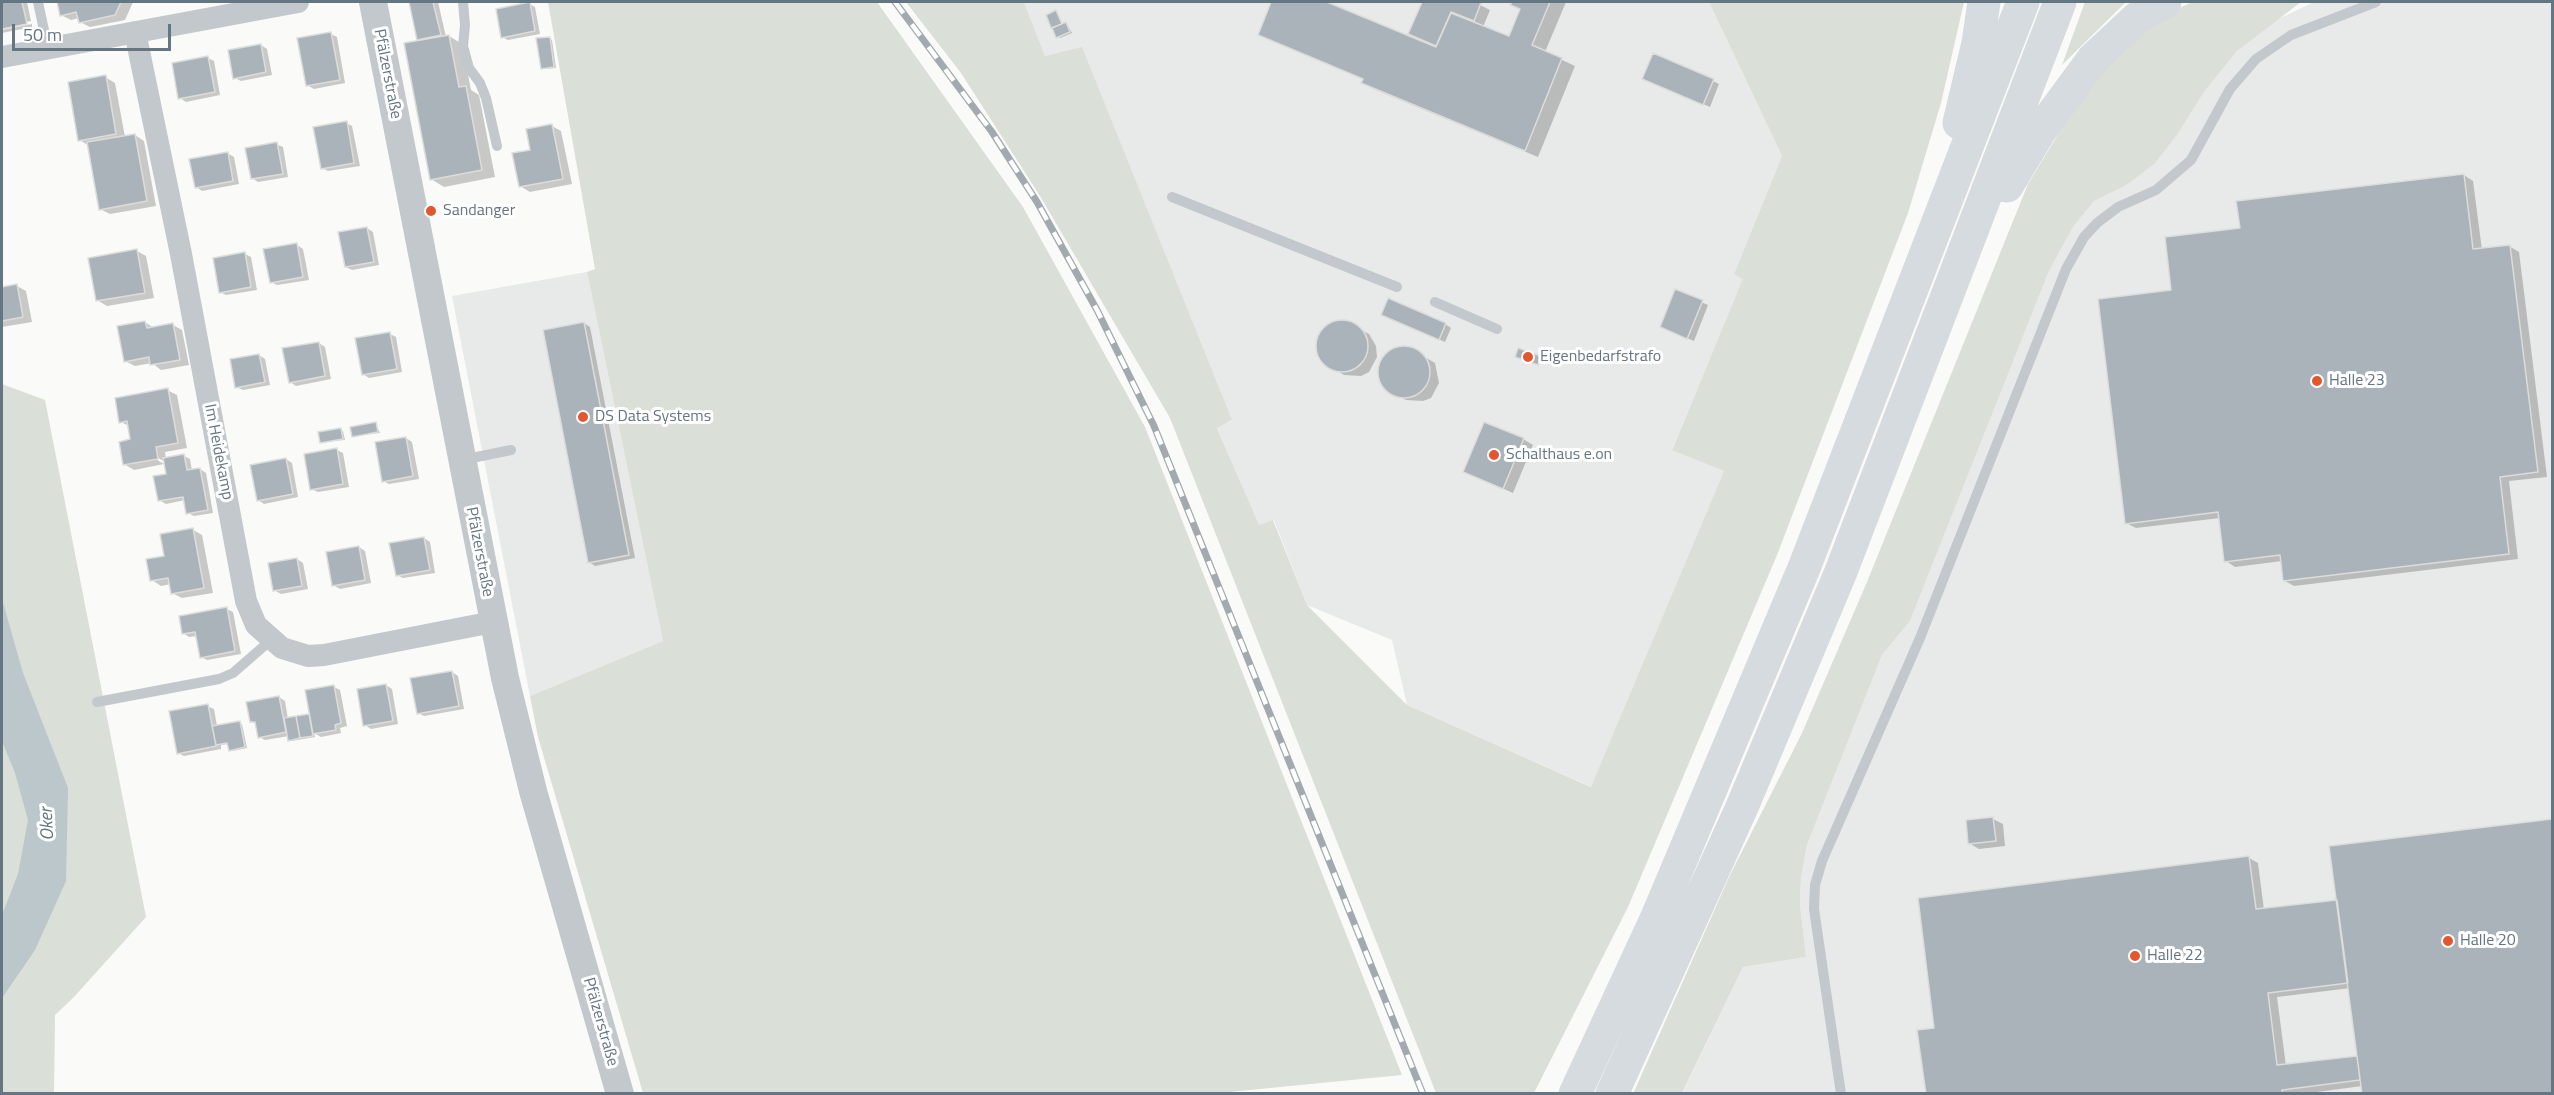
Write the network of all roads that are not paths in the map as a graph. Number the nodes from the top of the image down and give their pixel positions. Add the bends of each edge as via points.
1 (38, 2) edge
2 (298, 2) edge
3 (373, 2) edge
4 (462, 2) edge
5 (1984, 2) edge
6 (2023, 2) edge
7 (2060, 2) edge
8 (2165, 2) edge
9 (2376, 2) edge
10 (135, 32) junction
11 (48, 49) junction
12 (2, 57) edge
13 (497, 146) dead end
14 (1172, 197) dead end
15 (1930, 247) junction
16 (1964, 256) junction
17 (1397, 287) dead end
18 (1435, 302) dead end
19 (1497, 329) dead end
20 (511, 450) dead end
21 (462, 460) junction
22 (493, 622) junction
23 (271, 640) junction
24 (97, 702) dead end
25 (620, 1094) edge
26 (1575, 1094) edge
27 (1612, 1094) edge
28 (1841, 1094) edge

1 - 11 lane
2 - 10 street
3 - 21 street, Pfälzerstraße
4 - 13 lane via 463,46 469,68 486,98
5 - 15 highway
6 - 15 highway
7 - 16 highway
8 - 16 highway via 2137,18 2093,59 2040,131
9 - 28 lane via 2291,35 2256,59 2230,89 2191,160 2156,190 2118,207 2097,223 2066,269 1920,638 1815,885 1814,909
10 - 11 street
10 - 23 street, Im Heidekamp via 246,601 256,625
11 - 12 street
14 - 17 lane
15 - 26 highway via 1804,568 1657,917
16 - 27 highway via 1836,585 1737,818
18 - 19 lane
20 - 21 lane
21 - 22 street, Pfälzerstraße
22 - 23 street, Im Heidekamp via 324,655 294,653
22 - 25 street, Pfälzerstraße via 532,791
23 - 24 lane via 233,673 219,679

